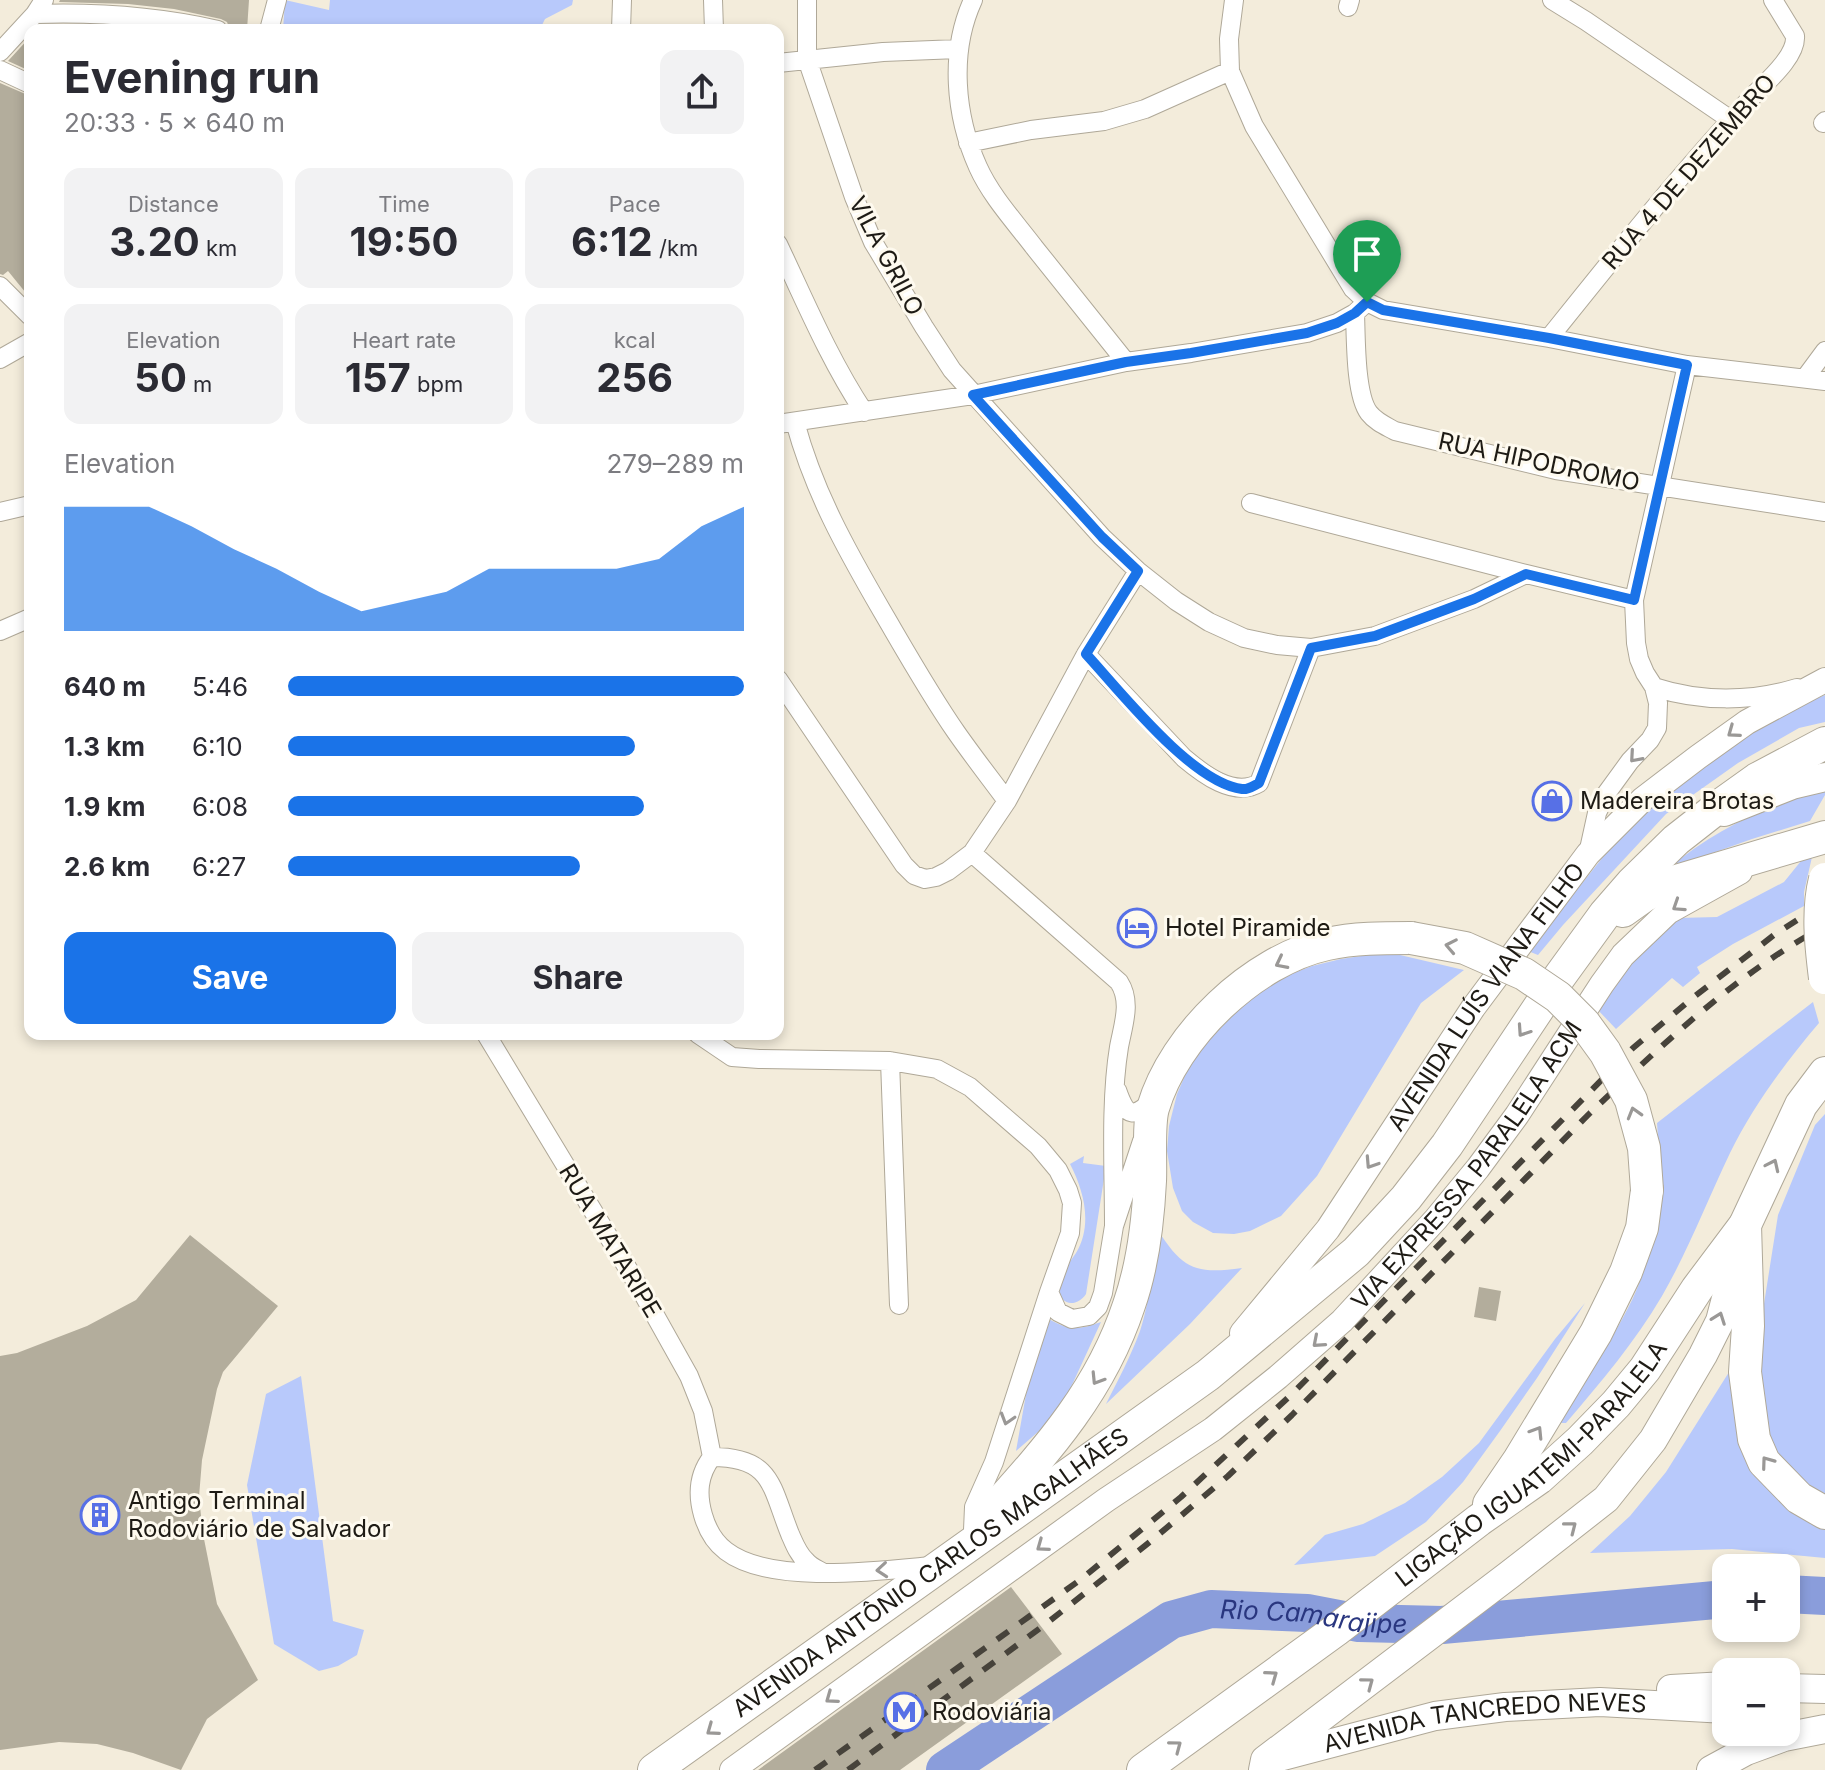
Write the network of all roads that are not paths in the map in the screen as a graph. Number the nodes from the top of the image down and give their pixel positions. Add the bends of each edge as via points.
1 (277, 0) edge
2 (622, 0) edge
3 (713, 0) edge
4 (807, 0) edge
5 (973, 0) edge
6 (1234, 0) edge
7 (1552, 0) edge
8 (1773, 0) edge
9 (40, 7) edge
10 (25, 24) edge
11 (191, 24) edge
12 (271, 24) edge
13 (621, 24) edge
14 (714, 24) edge
15 (24, 25) edge
16 (958, 49) junction
17 (0, 52) edge
18 (807, 59) junction
19 (784, 62) edge
20 (0, 70) edge
21 (1230, 71) junction
22 (24, 81) edge
23 (1731, 120) junction
24 (968, 143) junction
25 (784, 257) edge
26 (0, 286) edge
27 (1361, 307) junction
28 (24, 310) edge
29 (1549, 338) junction
30 (24, 345) edge
31 (1825, 351) edge
32 (0, 359) edge
33 (1126, 362) junction
34 (1687, 365) junction
35 (1805, 378) junction
36 (1825, 381) edge
37 (973, 395) junction
38 (864, 412) junction
39 (787, 423) edge
40 (1660, 486) junction
41 (1251, 503) dead end
42 (24, 506) edge
43 (0, 512) edge
44 (1825, 512) edge
45 (1138, 571) junction
46 (1526, 574) junction
47 (1634, 600) junction
48 (24, 621) edge
49 (0, 631) edge
50 (1311, 648) junction
51 (1086, 654) junction
52 (1825, 679) edge
53 (1654, 687) junction
54 (784, 688) edge
55 (1825, 743) edge
56 (1825, 777) edge
57 (1007, 801) junction
58 (1825, 838) edge
59 (1676, 840) junction
60 (972, 853) junction
61 (1588, 854) junction
62 (1825, 879) edge
63 (1560, 976) junction
64 (1825, 978) edge
65 (490, 1040) edge
66 (707, 1040) edge
67 (890, 1061) junction
68 (1825, 1073) edge
69 (1115, 1090) junction
70 (1813, 1095) edge
71 (1155, 1103) junction
72 (1129, 1180) junction
73 (1745, 1225) junction
74 (1114, 1226) junction
75 (1144, 1249) junction
76 (1049, 1292) junction
77 (899, 1305) dead end
78 (1208, 1375) junction
79 (712, 1457) junction
80 (1825, 1513) edge
81 (1467, 1530) junction
82 (973, 1532) junction
83 (943, 1564) junction
84 (822, 1572) junction
85 (1712, 1687) edge
86 (1800, 1688) edge
87 (1825, 1689) edge
88 (1600, 1702) junction
89 (1712, 1708) edge
90 (1800, 1717) edge
91 (1825, 1720) edge
92 (1825, 1729) edge
93 (1259, 1767) edge
94 (1714, 1769) edge
95 (654, 1770) edge
96 (732, 1770) edge
97 (1143, 1770) edge

1 - 12 street
2 - 13 street
3 - 14 street
4 - 18 street, VILA GRILO
5 - 16 street
6 - 21 street
7 - 23 street
8 - 23 street, RUA 4 DE DEZEMBRO via 1796,42 1790,56
9 - 10 street
9 - 11 street
15 - 17 street
16 - 18 street
16 - 24 street
18 - 19 street
18 - 37 street, VILA GRILO via 873,242
20 - 22 street
21 - 24 street via 1104,121
21 - 27 street via 1254,126
23 - 29 street, RUA 4 DE DEZEMBRO
24 - 33 street via 979,171 1006,211
25 - 38 street
26 - 28 street
27 - 29 street
27 - 33 street via 1337,323 1307,333
27 - 40 street, RUA HIPODROMO via 1359,382 1367,411 1379,422 1395,431 1556,470
29 - 34 street
30 - 32 street
31 - 35 street
33 - 37 street
34 - 35 street
34 - 40 street
35 - 36 street
37 - 38 street
37 - 45 street, VILA GRILO
38 - 39 street
39 - 57 street via 845,547 920,677
40 - 44 street, RUA HIPODROMO
40 - 47 street
41 - 46 street
42 - 43 street
45 - 50 street, VILA GRILO via 1209,622 1244,638
45 - 51 street
46 - 47 street
46 - 50 street, VILA GRILO via 1375,636
47 - 53 street via 1639,659
48 - 49 street
50 - 51 street via 1259,783 1241,789 1216,780 1184,758
51 - 57 street
52 - 53 street via 1756,697 1677,694
52 -> 61 main road, AVENIDA LUÍS VIANA FILHO via 1747,722 1698,757 1643,799
53 -> 61 street via 1657,728 1606,794
54 - 60 street via 914,875 936,877
55 - 59 highway via 1757,779
56 - 59 main road via 1744,803
57 - 60 street
58 - 63 highway via 1666,884 1602,928
58 -> 96 main road, VIA EXPRESSA PARALELA ACM via 1690,898 1623,955 1478,1168 1342,1321 1278,1377 1213,1429
59 - 63 highway via 1605,914
60 - 69 street via 1125,990
61 -> 78 main road, AVENIDA LUÍS VIANA FILHO via 1473,1008 1328,1229
62 - 64 highway, bridge
63 -> 78 highway, AVENIDA ANTÔNIO CARLOS MAGALHÃES via 1406,1198 1356,1252
65 - 79 street, RUA MATARIPE via 689,1376
66 - 67 street via 732,1057
67 - 76 street via 937,1069 970,1087 1058,1170 1073,1217
67 - 77 street
68 - 70 highway, LIGAÇÃO IGUATEMI-PARALELA
69 - 71 street via 1128,1112
69 - 72 street
69 - 74 street
73 -> 70 highway, LIGAÇÃO IGUATEMI-PARALELA
71 - 72 street
71 - 75 highway
81 -> 71 highway, bridge via 1527,1448 1596,1333 1642,1228 1647,1190 1644,1148 1631,1100 1584,1023 1524,974 1465,948 1411,938 1324,945 1281,961 1243,985 1179,1054
72 - 74 street
72 - 75 street
80 -> 73 highway via 1799,1498 1764,1462 1754,1439 1745,1372
73 - 81 highway, LIGAÇÃO IGUATEMI-PARALELA via 1616,1404 1539,1478
93 -> 73 main road via 1606,1499 1653,1440 1703,1355 1720,1321
74 - 76 street via 1098,1307 1089,1316 1072,1319 1058,1312
75 -> 82 highway via 1129,1308 1106,1364 1054,1441
76 -> 82 street via 994,1462 974,1507
78 - 83 highway, AVENIDA ANTÔNIO CARLOS MAGALHÃES
79 - 84 street via 734,1457 764,1474 776,1492 795,1548
79 - 84 street, RUA MATARIPE via 705,1466 699,1501 708,1530 725,1551 766,1568
97 -> 81 highway, LIGAÇÃO IGUATEMI-PARALELA
82 - 83 highway
83 -> 84 street, RUA MATARIPE
83 -> 95 highway, AVENIDA ANTÔNIO CARLOS MAGALHÃES
85 - 88 main road via 1664,1689
86 - 87 main road
88 - 89 main road, AVENIDA TANCREDO NEVES
88 - 93 main road, AVENIDA TANCREDO NEVES via 1435,1716
90 - 91 main road
92 - 94 main road via 1784,1737

